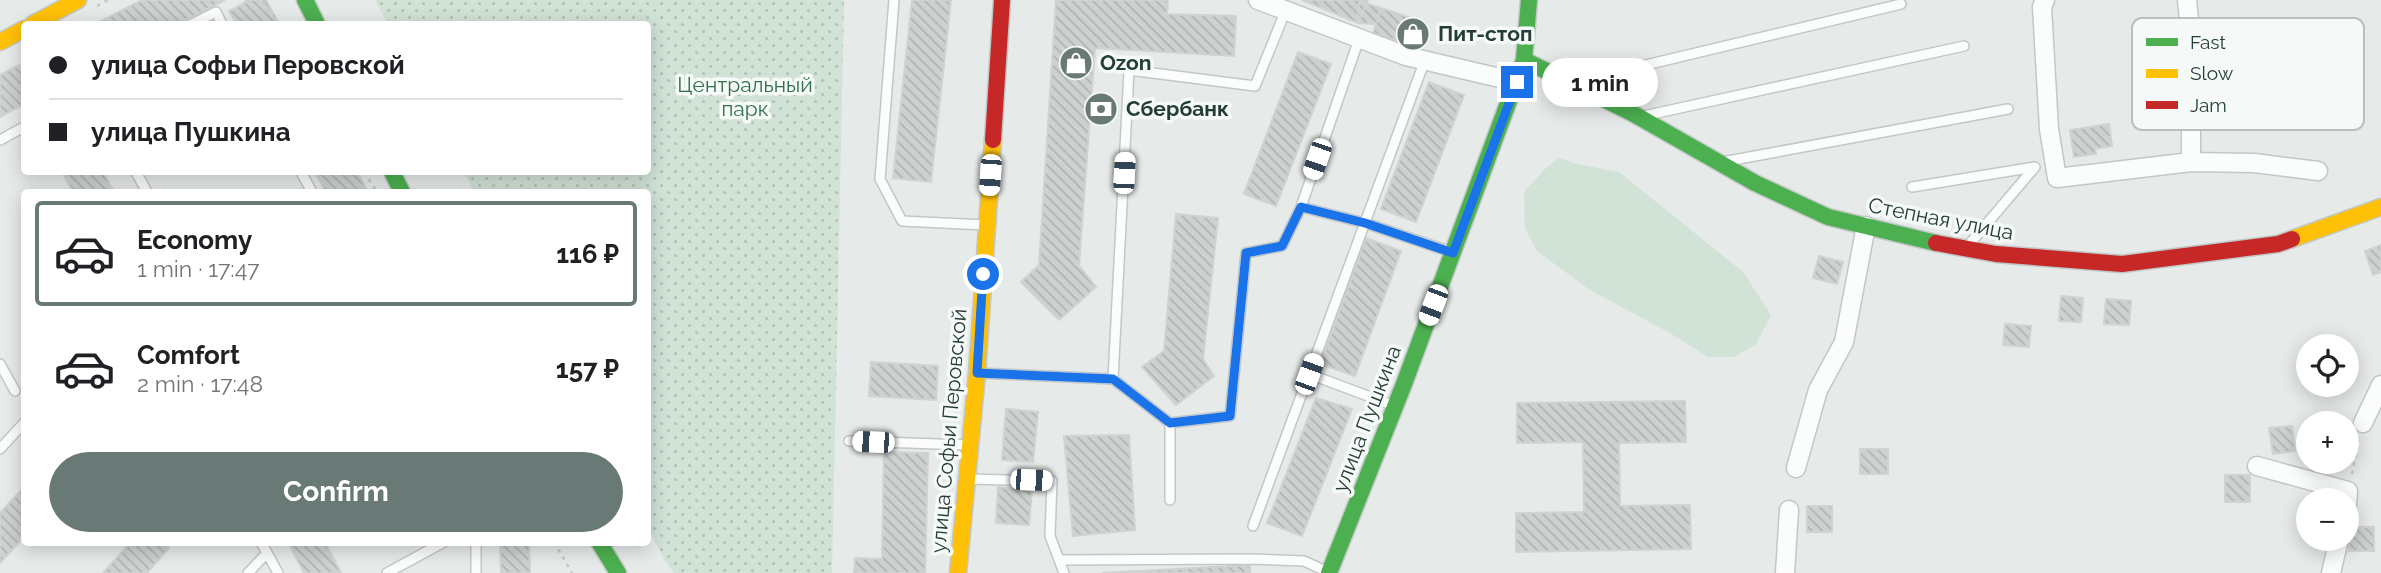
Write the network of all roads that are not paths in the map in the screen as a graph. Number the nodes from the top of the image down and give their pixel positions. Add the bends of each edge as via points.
1 (304, 0) edge
2 (894, 0) edge
3 (1002, 0) edge
4 (1258, 0) edge
5 (1529, 0) edge
6 (2045, 0) edge
7 (2187, 0) edge
8 (70, 2) edge
9 (1900, 4) dead end
10 (1286, 10) junction
11 (2189, 18) edge
12 (40, 21) edge
13 (198, 21) edge
14 (220, 21) edge
15 (315, 21) edge
16 (21, 32) edge
17 (1359, 39) junction
18 (0, 43) edge
19 (1965, 46) dead end
20 (1425, 60) junction
21 (1524, 60) junction
22 (1517, 82) junction
23 (1570, 83) junction
24 (2008, 109) dead end
25 (1640, 117) junction
26 (21, 129) edge
27 (2191, 130) edge
28 (0, 140) edge
29 (2191, 162) junction
30 (1720, 163) junction
31 (2318, 171) dead end
32 (1912, 187) dead end
33 (1301, 207) junction
34 (2381, 207) edge
35 (1365, 223) junction
36 (987, 225) junction
37 (1866, 226) junction
38 (1966, 248) junction
39 (1453, 253) junction
40 (0, 363) edge
41 (977, 373) junction
42 (1309, 374) junction
43 (1113, 379) junction
44 (2381, 385) edge
45 (15, 391) dead end
46 (1395, 407) junction
47 (1170, 423) junction
48 (2363, 423) road end
49 (21, 426) edge
50 (849, 441) dead end
51 (970, 445) junction
52 (0, 449) edge
53 (2257, 466) dead end
54 (1796, 468) dead end
55 (967, 479) junction
56 (2319, 488) edge
57 (1170, 500) dead end
58 (1789, 510) dead end
59 (1253, 526) dead end
60 (263, 546) edge
61 (437, 546) edge
62 (476, 546) edge
63 (601, 546) edge
64 (2336, 551) edge
65 (267, 552) junction
66 (1059, 560) junction
67 (248, 573) edge
68 (278, 573) edge
69 (387, 573) edge
70 (476, 573) edge
71 (618, 573) edge
72 (958, 573) edge
73 (1064, 573) edge
74 (1329, 573) edge
75 (1785, 573) edge
76 (2331, 573) edge

1 - 15 main road
2 - 36 lane via 880,179 902,221
3 - 36 main road, улица Софьи Перовской
4 - 10 street
5 - 21 main road, улица Пушкина
6 - 29 street via 2049,129 2057,178
7 - 11 street
8 - 12 main road
9 - 23 lane
10 - 17 street
10 - 43 lane via 1255,86 1129,70
13 - 14 lane via 216,12
16 - 18 main road
17 - 20 street
17 - 33 lane
19 - 25 lane
20 - 22 street
20 - 35 lane
21 - 22 main road, улица Пушкина
21 - 23 main road, Степная улица
22 - 39 main road, улица Пушкина
23 - 25 main road, Степная улица
24 - 30 lane
25 - 30 main road, Степная улица
26 - 28 lane
27 - 29 street
29 - 31 street
30 - 37 main road, Степная улица via 1828,217
32 - 38 lane via 2035,167
33 - 35 lane
33 - 47 lane via 1282,246 1246,253 1230,416
34 - 38 main road, Степная улица via 2278,244 2122,264
35 - 39 lane
35 - 42 lane
36 - 41 main road, улица Софьи Перовской
37 - 38 main road, Степная улица
37 - 54 street via 1844,342 1818,390
39 - 46 main road, улица Пушкина
40 - 45 lane
41 - 43 lane
41 - 51 main road, улица Софьи Перовской
42 - 46 lane
42 - 59 lane
43 - 47 lane
44 - 48 street
46 - 74 main road, улица Пушкина
47 - 57 lane
49 - 52 lane
50 - 51 lane
51 - 55 main road, улица Софьи Перовской
53 - 56 street
55 - 66 lane via 1052,481 1050,536
55 - 72 main road, улица Софьи Перовской
58 - 75 street
60 - 65 lane
61 - 69 lane
62 - 70 lane
63 - 71 main road
64 - 76 street
65 - 67 lane
65 - 68 lane
66 - 73 lane
66 - 74 lane via 1304,561

